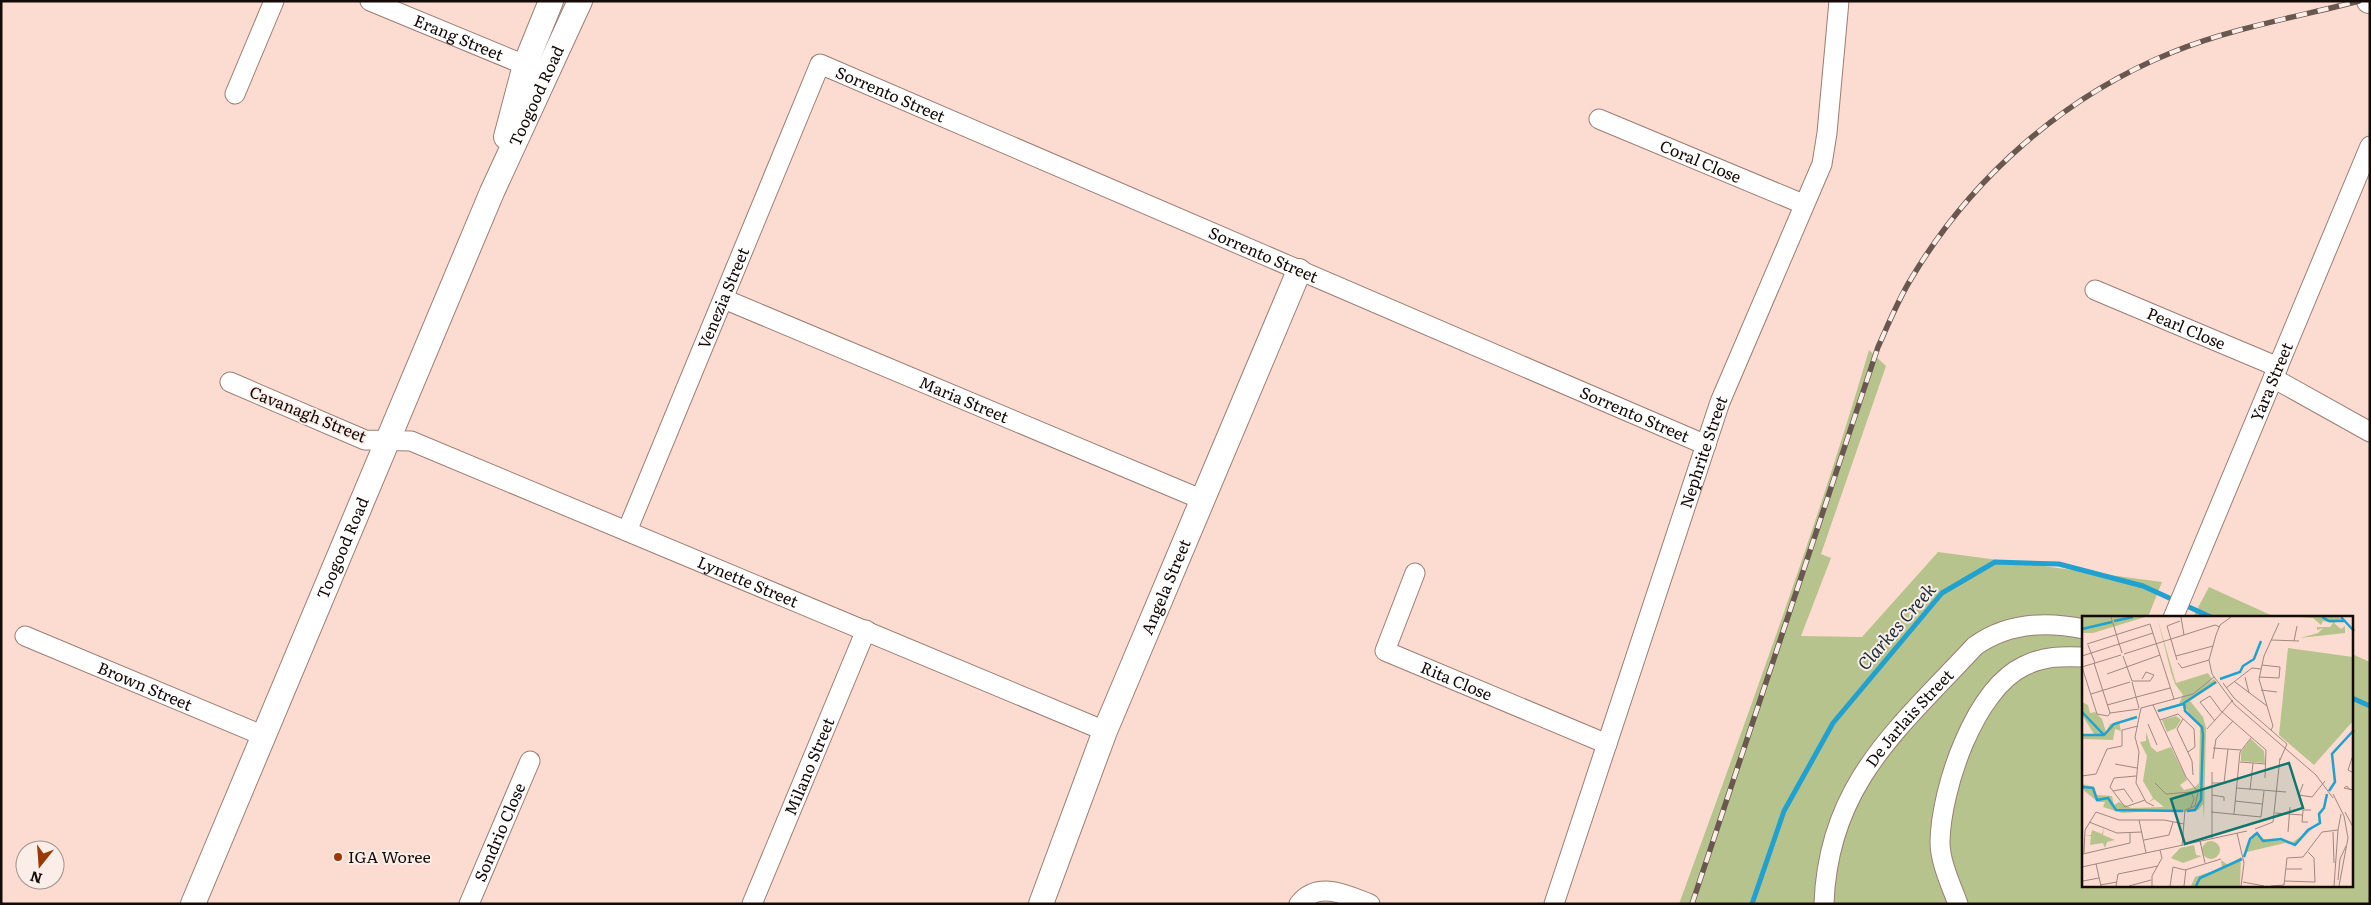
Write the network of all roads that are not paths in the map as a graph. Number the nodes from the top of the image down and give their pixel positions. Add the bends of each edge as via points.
1 (274, 1) edge
2 (370, 1) edge
3 (551, 1) edge
4 (580, 1) edge
5 (1839, 1) edge
6 (820, 64) joint
7 (525, 65) junction
8 (548, 75) junction
9 (235, 94) dead end
10 (1599, 119) dead end
11 (2370, 146) edge
12 (492, 192) junction
13 (1803, 204) junction
14 (1299, 271) junction
15 (2095, 290) dead end
16 (724, 299) junction
17 (2275, 372) junction
18 (230, 382) dead end
19 (2370, 432) edge
20 (388, 441) junction
21 (1706, 445) junction
22 (1203, 500) junction
23 (627, 530) junction
24 (1415, 573) dead end
25 (2174, 616) edge
26 (2082, 629) edge
27 (866, 630) junction
28 (25, 636) dead end
29 (2082, 657) edge
30 (1105, 731) junction
31 (264, 736) junction
32 (1607, 744) junction
33 (530, 761) dead end
34 (1306, 898) edge
35 (193, 904) edge
36 (469, 904) edge
37 (752, 904) edge
38 (1041, 904) edge
39 (1370, 904) edge
40 (1554, 904) edge
41 (1824, 904) edge
42 (1958, 904) edge

1 - 9 street
2 - 7 street, Erang Street
3 - 7 street, Toogood Road
4 - 8 street, Toogood Road
5 - 13 street, Nephrite Street via 1822,164
6 - 14 street, Sorrento Street
6 - 16 street, Venezia Street
7 - 8 street, Erang Street
7 - 12 street, Toogood Road
8 - 12 street, Toogood Road
10 - 13 street, Coral Close
11 - 17 street, Yara Street
12 - 20 street, Toogood Road
13 - 21 street, Nephrite Street via 1720,402
14 - 21 street, Sorrento Street
14 - 22 street, Angela Street
15 - 17 street, Pearl Close
16 - 22 street, Maria Street
16 - 23 street, Venezia Street
17 - 19 street, Pearl Close
17 - 25 street, Yara Street
18 - 20 street, Cavanagh Street via 365,440
20 - 23 street, Lynette Street via 411,441
20 - 31 street, Toogood Road
21 - 32 street, Nephrite Street
22 - 30 street, Angela Street
23 - 27 street, Lynette Street
24 - 32 street, Rita Close via 1384,651
26 - 41 street, De Jarlais Street via 2050,624 2013,628 1985,639 1968,653 1878,751 1862,773 1848,798 1827,860
27 - 30 street, Lynette Street
27 - 37 street, Milano Street
28 - 31 street, Brown Street
29 - 42 street via 2054,656 2012,672 1996,687 1967,737 1950,778 1940,843
30 - 38 street, Angela Street
31 - 35 street, Toogood Road
32 - 40 street, Nephrite Street
33 - 36 street, Sondrio Close
34 - 39 street via 1326,890 1342,892

